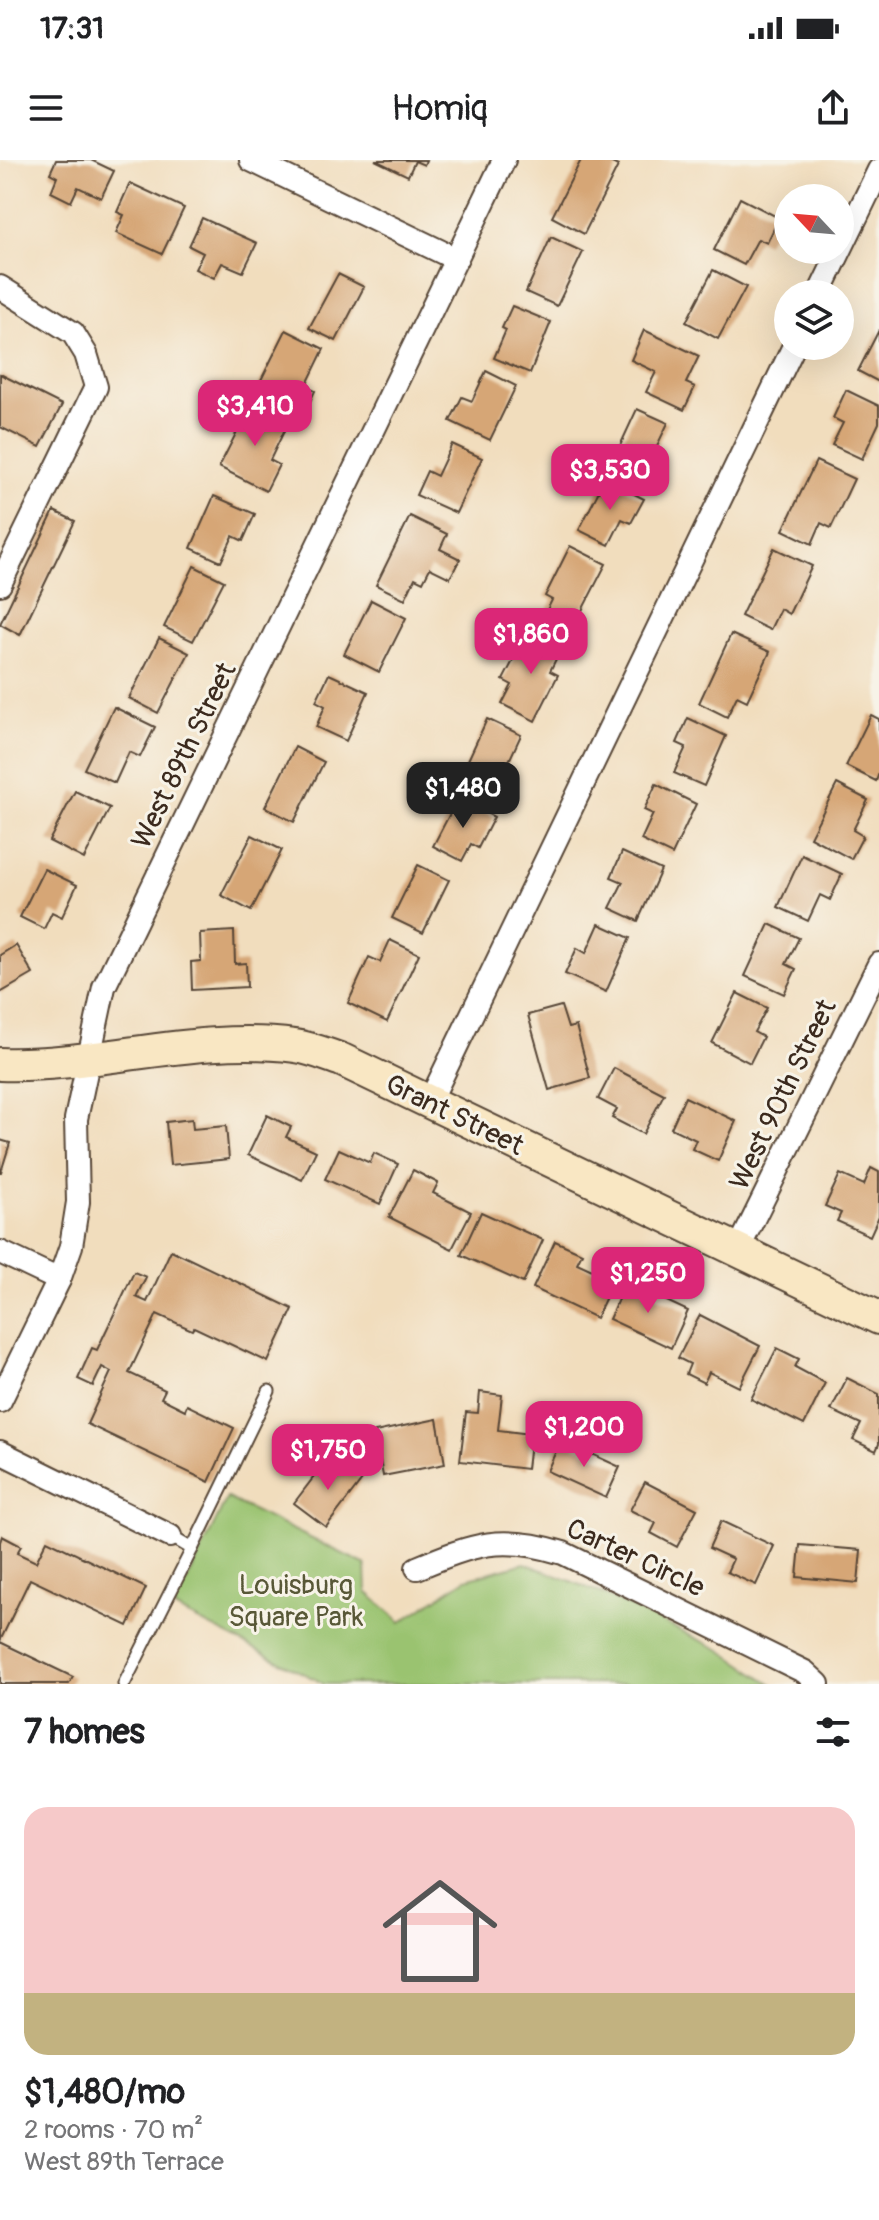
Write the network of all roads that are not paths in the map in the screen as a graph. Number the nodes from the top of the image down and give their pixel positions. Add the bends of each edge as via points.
1 (251, 160) edge
2 (504, 160) edge
3 (879, 170) edge
4 (456, 259) junction
5 (826, 280) edge
6 (0, 287) edge
7 (787, 360) edge
8 (0, 584) edge
9 (879, 964) edge
10 (88, 1057) junction
11 (0, 1064) edge
12 (430, 1101) junction
13 (738, 1250) junction
14 (0, 1252) edge
15 (59, 1280) junction
16 (879, 1318) edge
17 (269, 1391) dead end
18 (0, 1401) edge
19 (0, 1452) edge
20 (170, 1536) joint
21 (192, 1549) junction
22 (417, 1568) dead end
23 (124, 1684) edge
24 (818, 1684) edge

1 - 4 street
2 - 4 street, West 89th Street
3 - 5 street
4 - 10 street, West 89th Street via 104,987
6 - 8 street via 73,333 96,387
7 - 12 street
9 - 13 street, West 90th Street
10 - 11 street, Grant Street
10 - 12 street, Grant Street via 209,1045 299,1047 342,1060
10 - 15 street, West 89th Street via 76,1119 78,1202
12 - 13 street, Grant Street
13 - 16 street, Grant Street
14 - 15 street
15 - 18 street, West 89th Street
17 - 21 lane
19 - 20 street
20 - 21 lane
21 - 23 lane
22 - 24 street, Carter Circle via 464,1548 501,1542 537,1545 777,1658

